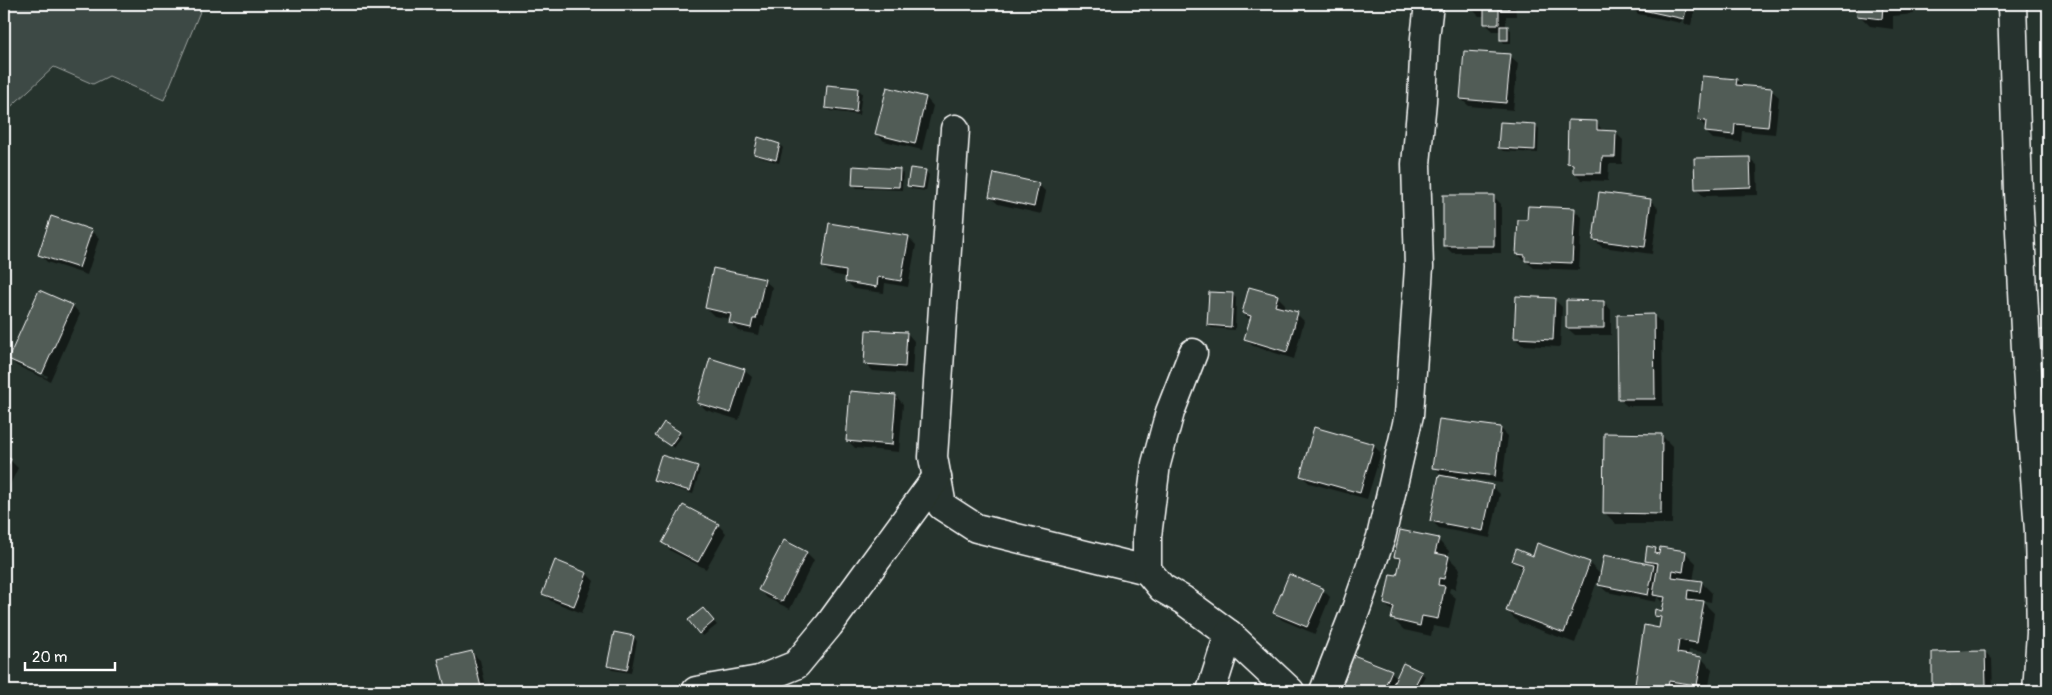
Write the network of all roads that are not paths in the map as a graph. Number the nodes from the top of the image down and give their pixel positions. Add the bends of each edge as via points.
1 (1429, 4) edge
2 (2012, 4) edge
3 (955, 129) dead end
4 (1193, 353) dead end
5 (937, 477) junction
6 (1147, 570) junction
7 (1229, 634) junction
8 (696, 691) edge
9 (1211, 691) edge
10 (1290, 691) edge
11 (1324, 691) edge
12 (2037, 691) edge

1 - 11 street via 1416,164 1419,267 1409,415 1381,538
2 - 12 street via 2018,202 2040,530 2041,633
3 - 5 street via 933,457
4 - 6 street via 1170,412 1156,464 1147,536
5 - 6 street via 942,506 976,528
5 - 8 street via 796,665 759,680
6 - 7 street via 1162,588
7 - 9 street
7 - 10 street

